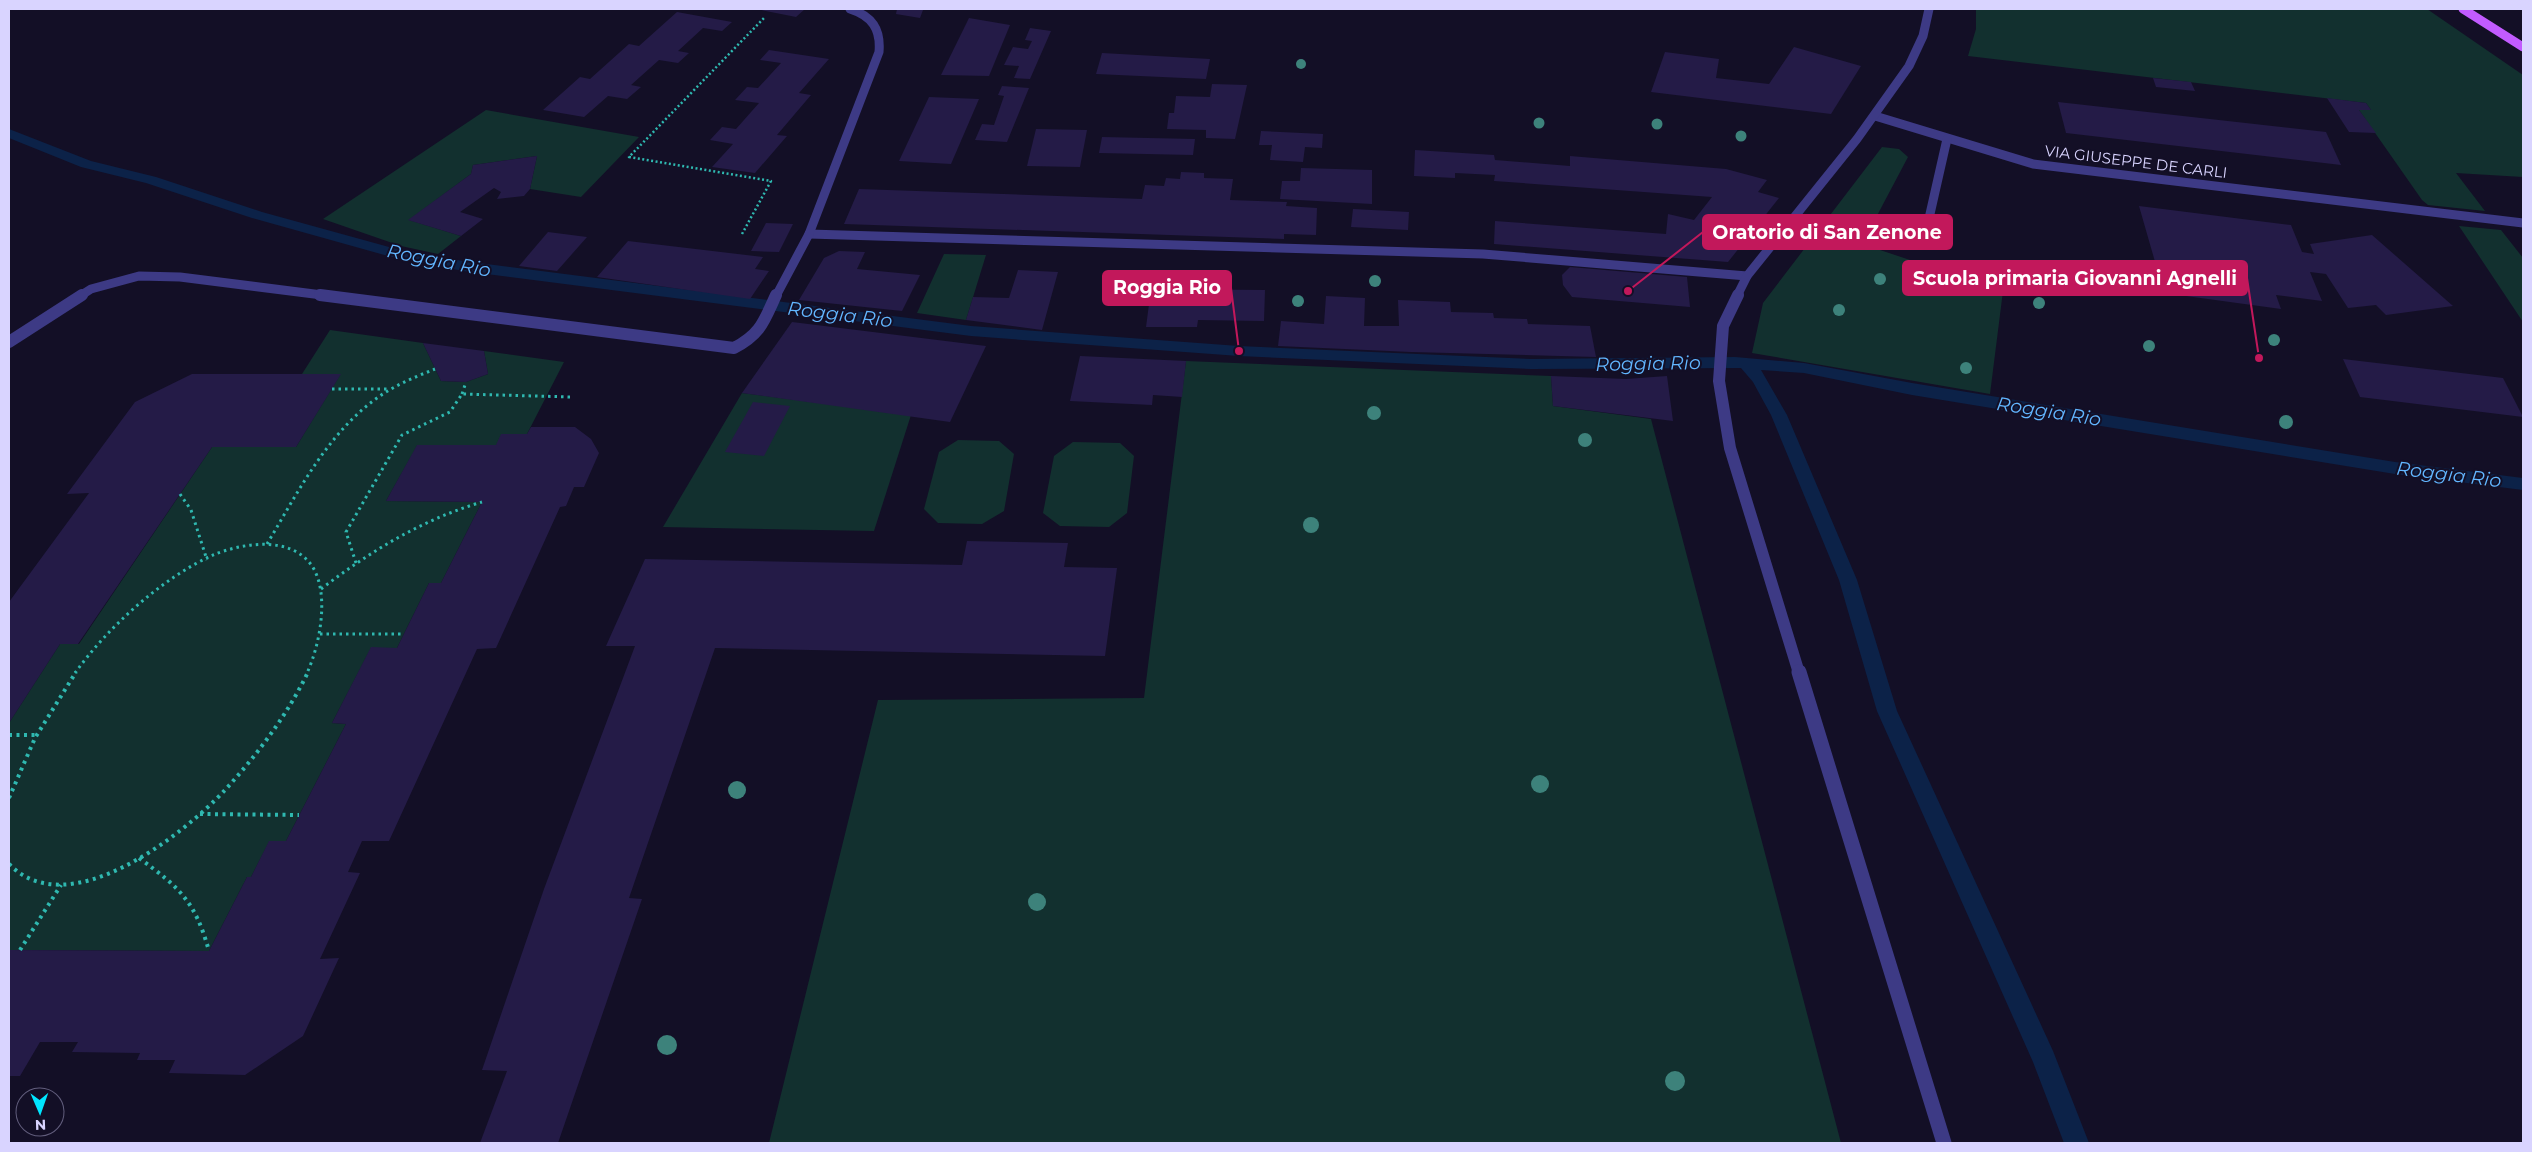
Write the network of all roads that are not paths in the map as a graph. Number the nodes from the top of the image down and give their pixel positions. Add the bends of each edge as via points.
1 (850, 9) edge
2 (1929, 9) edge
3 (2463, 9) edge
4 (2523, 47) edge
5 (1875, 116) junction
6 (1947, 139) junction
7 (2523, 223) edge
8 (810, 234) junction
9 (1925, 236) dead end
10 (1747, 276) junction
11 (9, 342) edge
12 (1944, 1143) edge

1 - 8 street via 869,18 876,26 881,38 879,52
2 - 5 street via 1923,36 1912,62
3 - 4 main road
5 - 6 street, VIA GIUSEPPE DE CARLI
5 - 10 street
6 - 7 street, VIA GIUSEPPE DE CARLI via 2032,164
6 - 9 street
8 - 10 street via 1483,254
8 - 11 street via 760,330 734,348 180,277 140,276 91,289
10 - 12 street via 1722,326 1720,376 1730,448

